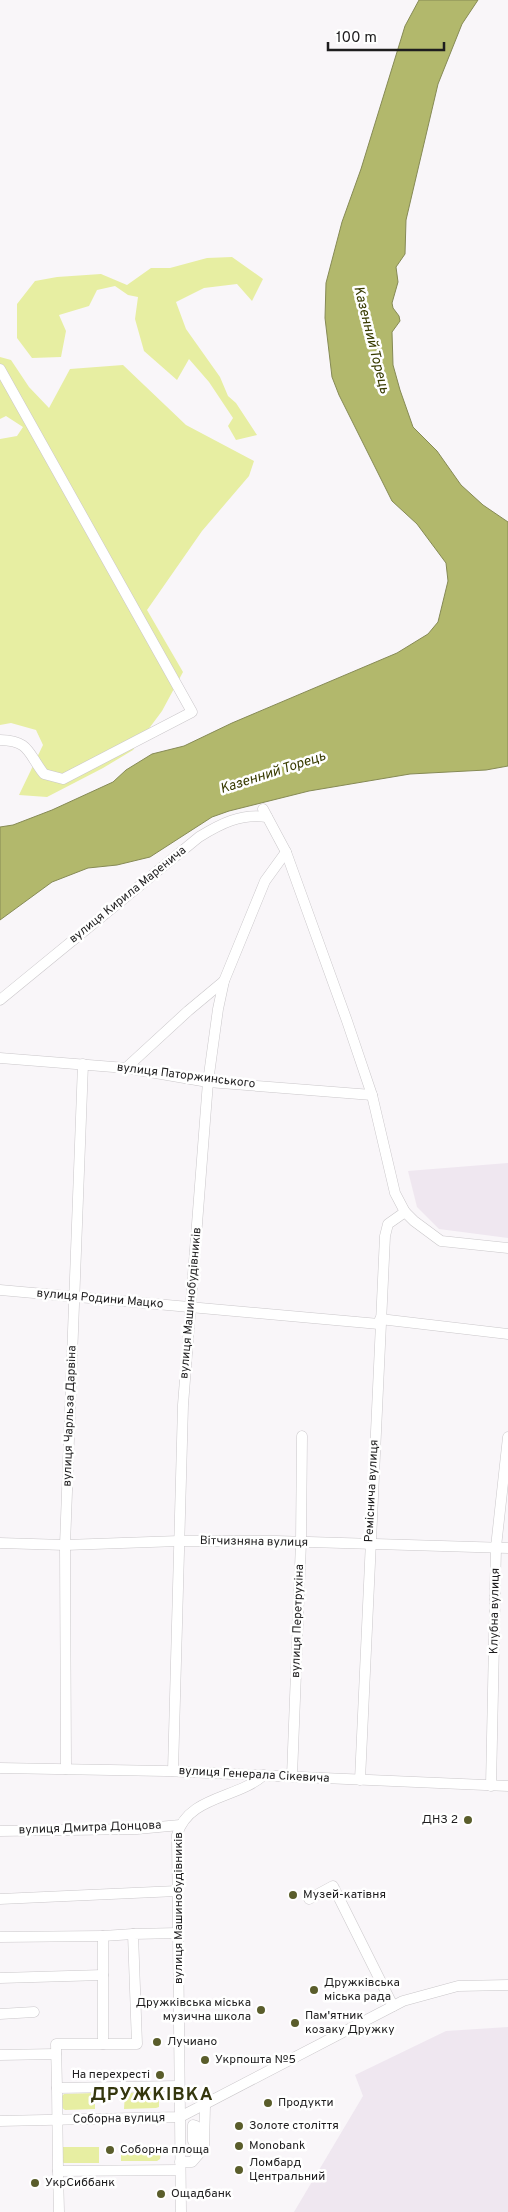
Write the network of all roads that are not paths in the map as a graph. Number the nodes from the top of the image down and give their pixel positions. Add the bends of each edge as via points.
1 (0, 368) edge
2 (0, 740) edge
3 (286, 852) junction
4 (224, 981) junction
5 (0, 1000) edge
6 (0, 1058) edge
7 (82, 1064) junction
8 (126, 1068) junction
9 (208, 1082) junction
10 (372, 1095) junction
11 (406, 1212) junction
12 (508, 1248) edge
13 (0, 1290) edge
14 (74, 1297) junction
15 (190, 1307) junction
16 (380, 1322) junction
17 (508, 1334) edge
18 (302, 1436) dead end
19 (508, 1437) edge
20 (179, 1541) junction
21 (301, 1542) junction
22 (0, 1543) edge
23 (65, 1545) junction
24 (370, 1546) junction
25 (496, 1547) junction
26 (508, 1548) edge
27 (0, 1768) edge
28 (66, 1769) junction
29 (173, 1771) junction
30 (264, 1775) junction
31 (292, 1776) junction
32 (360, 1780) junction
33 (491, 1786) junction
34 (508, 1786) edge
35 (180, 1825) junction
36 (0, 1831) edge
37 (177, 1891) junction
38 (0, 1899) edge
39 (309, 1899) dead end
40 (178, 1933) junction
41 (133, 1934) junction
42 (103, 1936) junction
43 (0, 1937) edge
44 (103, 1975) junction
45 (0, 1978) edge
46 (508, 1985) edge
47 (393, 2006) junction
48 (34, 2012) dead end
49 (0, 2014) edge
50 (103, 2044) junction
51 (56, 2052) junction
52 (0, 2055) edge
53 (180, 2086) junction
54 (57, 2088) junction
55 (204, 2105) junction
56 (180, 2118) junction
57 (57, 2120) junction
58 (0, 2121) edge
59 (180, 2166) junction
60 (58, 2171) junction
61 (59, 2212) edge
62 (181, 2212) edge

1 - 2 street via 192,712 63,779 44,774 25,746 16,741
3 - 4 street, вулиця Машинобудівників via 265,880
3 - 5 street, вулиця Кирила Маренича via 265,813 222,823 199,837
3 - 10 street
4 - 8 street
4 - 9 street, вулиця Машинобудівників
6 - 7 street, вулиця Паторжинського
7 - 8 street, вулиця Паторжинського
7 - 14 street, вулиця Чарльза Дарвіна
8 - 9 street, вулиця Паторжинського
9 - 10 street, вулиця Паторжинського
9 - 15 street, вулиця Машинобудівників
10 - 11 street via 395,1193
11 - 12 street via 441,1241
11 - 16 street, Реміснича вулиця via 388,1224 385,1236
13 - 14 street, вулиця Родини Мацко
14 - 15 street, вулиця Родини Мацко
14 - 23 street, вулиця Чарльза Дарвіна
15 - 16 street, вулиця Родини Мацко
15 - 20 street, вулиця Машинобудівників
16 - 17 street, вулиця Родини Мацко
16 - 24 street, Реміснича вулиця
18 - 21 street, вулиця Перетрухіна
19 - 25 street, Клубна вулиця
20 - 21 street, Вітчизняна вулиця
20 - 23 street, Вітчизняна вулиця
20 - 29 street, вулиця Машинобудівників
21 - 24 street, Вітчизняна вулиця
21 - 31 street, вулиця Перетрухіна
22 - 23 street, Вітчизняна вулиця
23 - 28 street, вулиця Чарльза Дарвіна
24 - 25 street, Вітчизняна вулиця
24 - 32 street, Реміснича вулиця
25 - 26 street, Вітчизняна вулиця
25 - 33 street, Клубна вулиця
27 - 28 street, вулиця Генерала Сікевича
28 - 29 street, вулиця Генерала Сікевича
29 - 30 street, вулиця Генерала Сікевича
30 - 31 street, вулиця Генерала Сікевича
30 - 35 street, вулиця Машинобудівників via 255,1783 198,1806
31 - 32 street, вулиця Генерала Сікевича
32 - 33 street, вулиця Генерала Сікевича
33 - 34 street, вулиця Генерала Сікевича
35 - 36 street, вулиця Дмитра Донцова via 137,1829
35 - 37 street, вулиця Машинобудівників via 177,1835
37 - 38 street
37 - 40 street, вулиця Машинобудівників
39 - 47 street via 333,1886
40 - 41 street
40 - 53 street, вулиця Машинобудівників
41 - 42 street
41 - 50 street via 137,2044
42 - 43 street
42 - 44 street
44 - 45 street
44 - 50 street
46 - 47 street, Соборна вулиця via 458,1986
47 - 55 street, Соборна вулиця
48 - 49 street
50 - 51 street via 56,2044
51 - 52 street
51 - 54 street
53 - 54 street
53 - 56 street, вулиця Машинобудівників
54 - 57 street
55 - 56 street, Соборна вулиця
55 - 59 street via 204,2148 192,2162
56 - 57 street, Соборна вулиця
56 - 59 street, вулиця Машинобудівників
57 - 58 street, Соборна вулиця
57 - 60 street
59 - 60 street
59 - 62 street, вулиця Машинобудівників
60 - 61 street

